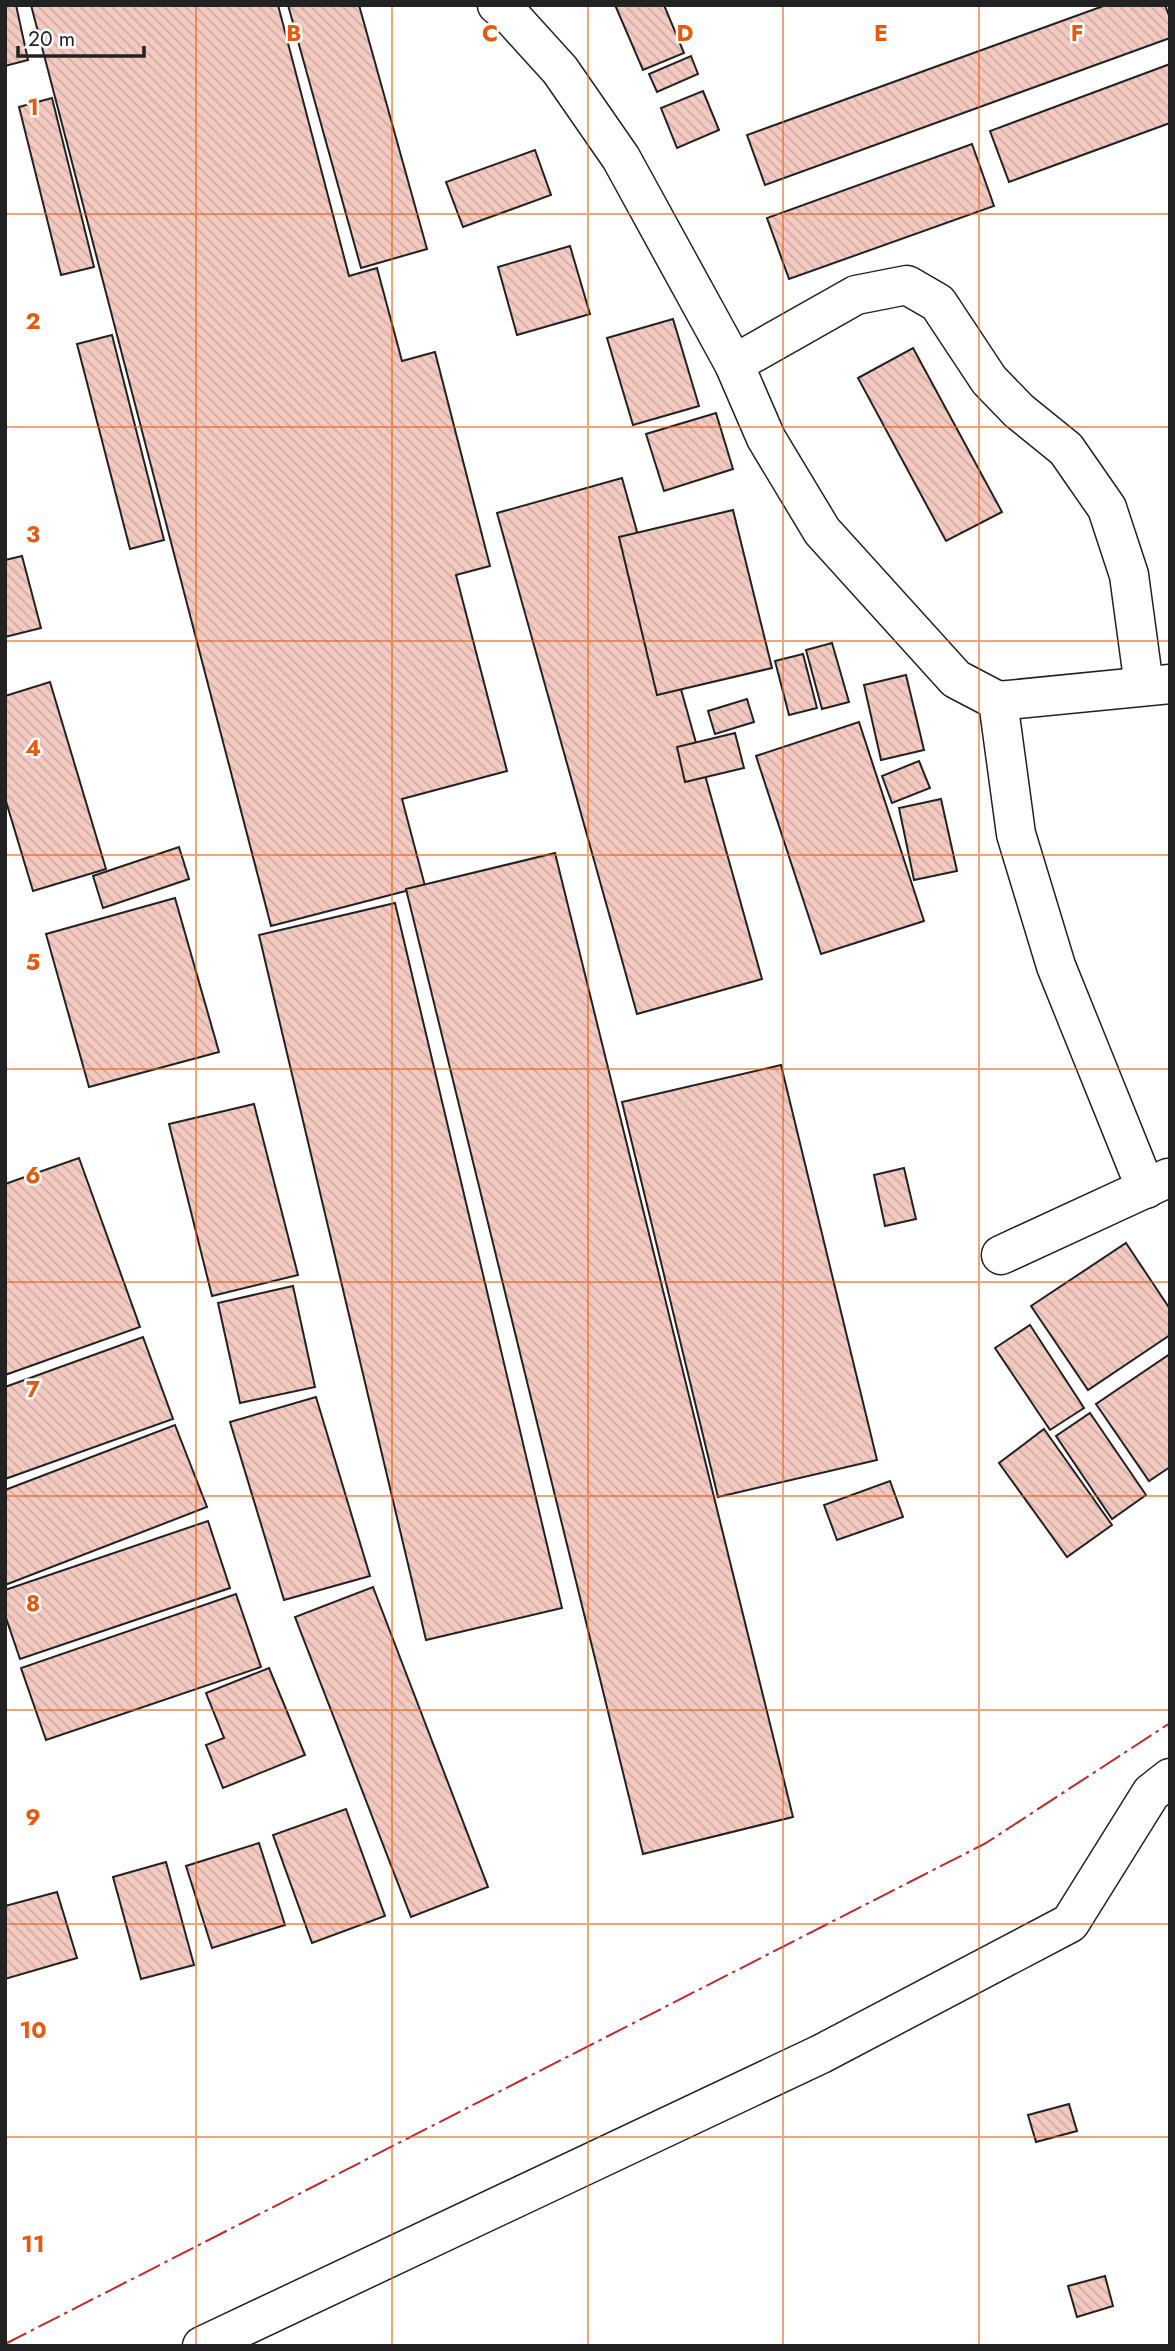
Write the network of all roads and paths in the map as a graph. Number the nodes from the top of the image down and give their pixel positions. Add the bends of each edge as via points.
1 (497, 5) edge
2 (734, 364) junction
3 (1157, 685) edge
4 (998, 701) junction
5 (1158, 1183) edge
6 (1001, 1255) dead end
7 (1170, 1777) edge
8 (202, 2346) edge

1 - 2 street via 560,70 621,158
2 - 3 street via 856,295 907,285 938,303 989,380 1066,449 1107,508
2 - 4 street via 766,438 822,531 956,679
3 - 4 street
4 - 5 street via 1016,834 1056,966
5 - 6 street
7 - 8 street via 1151,1793 1070,1923 821,2053

